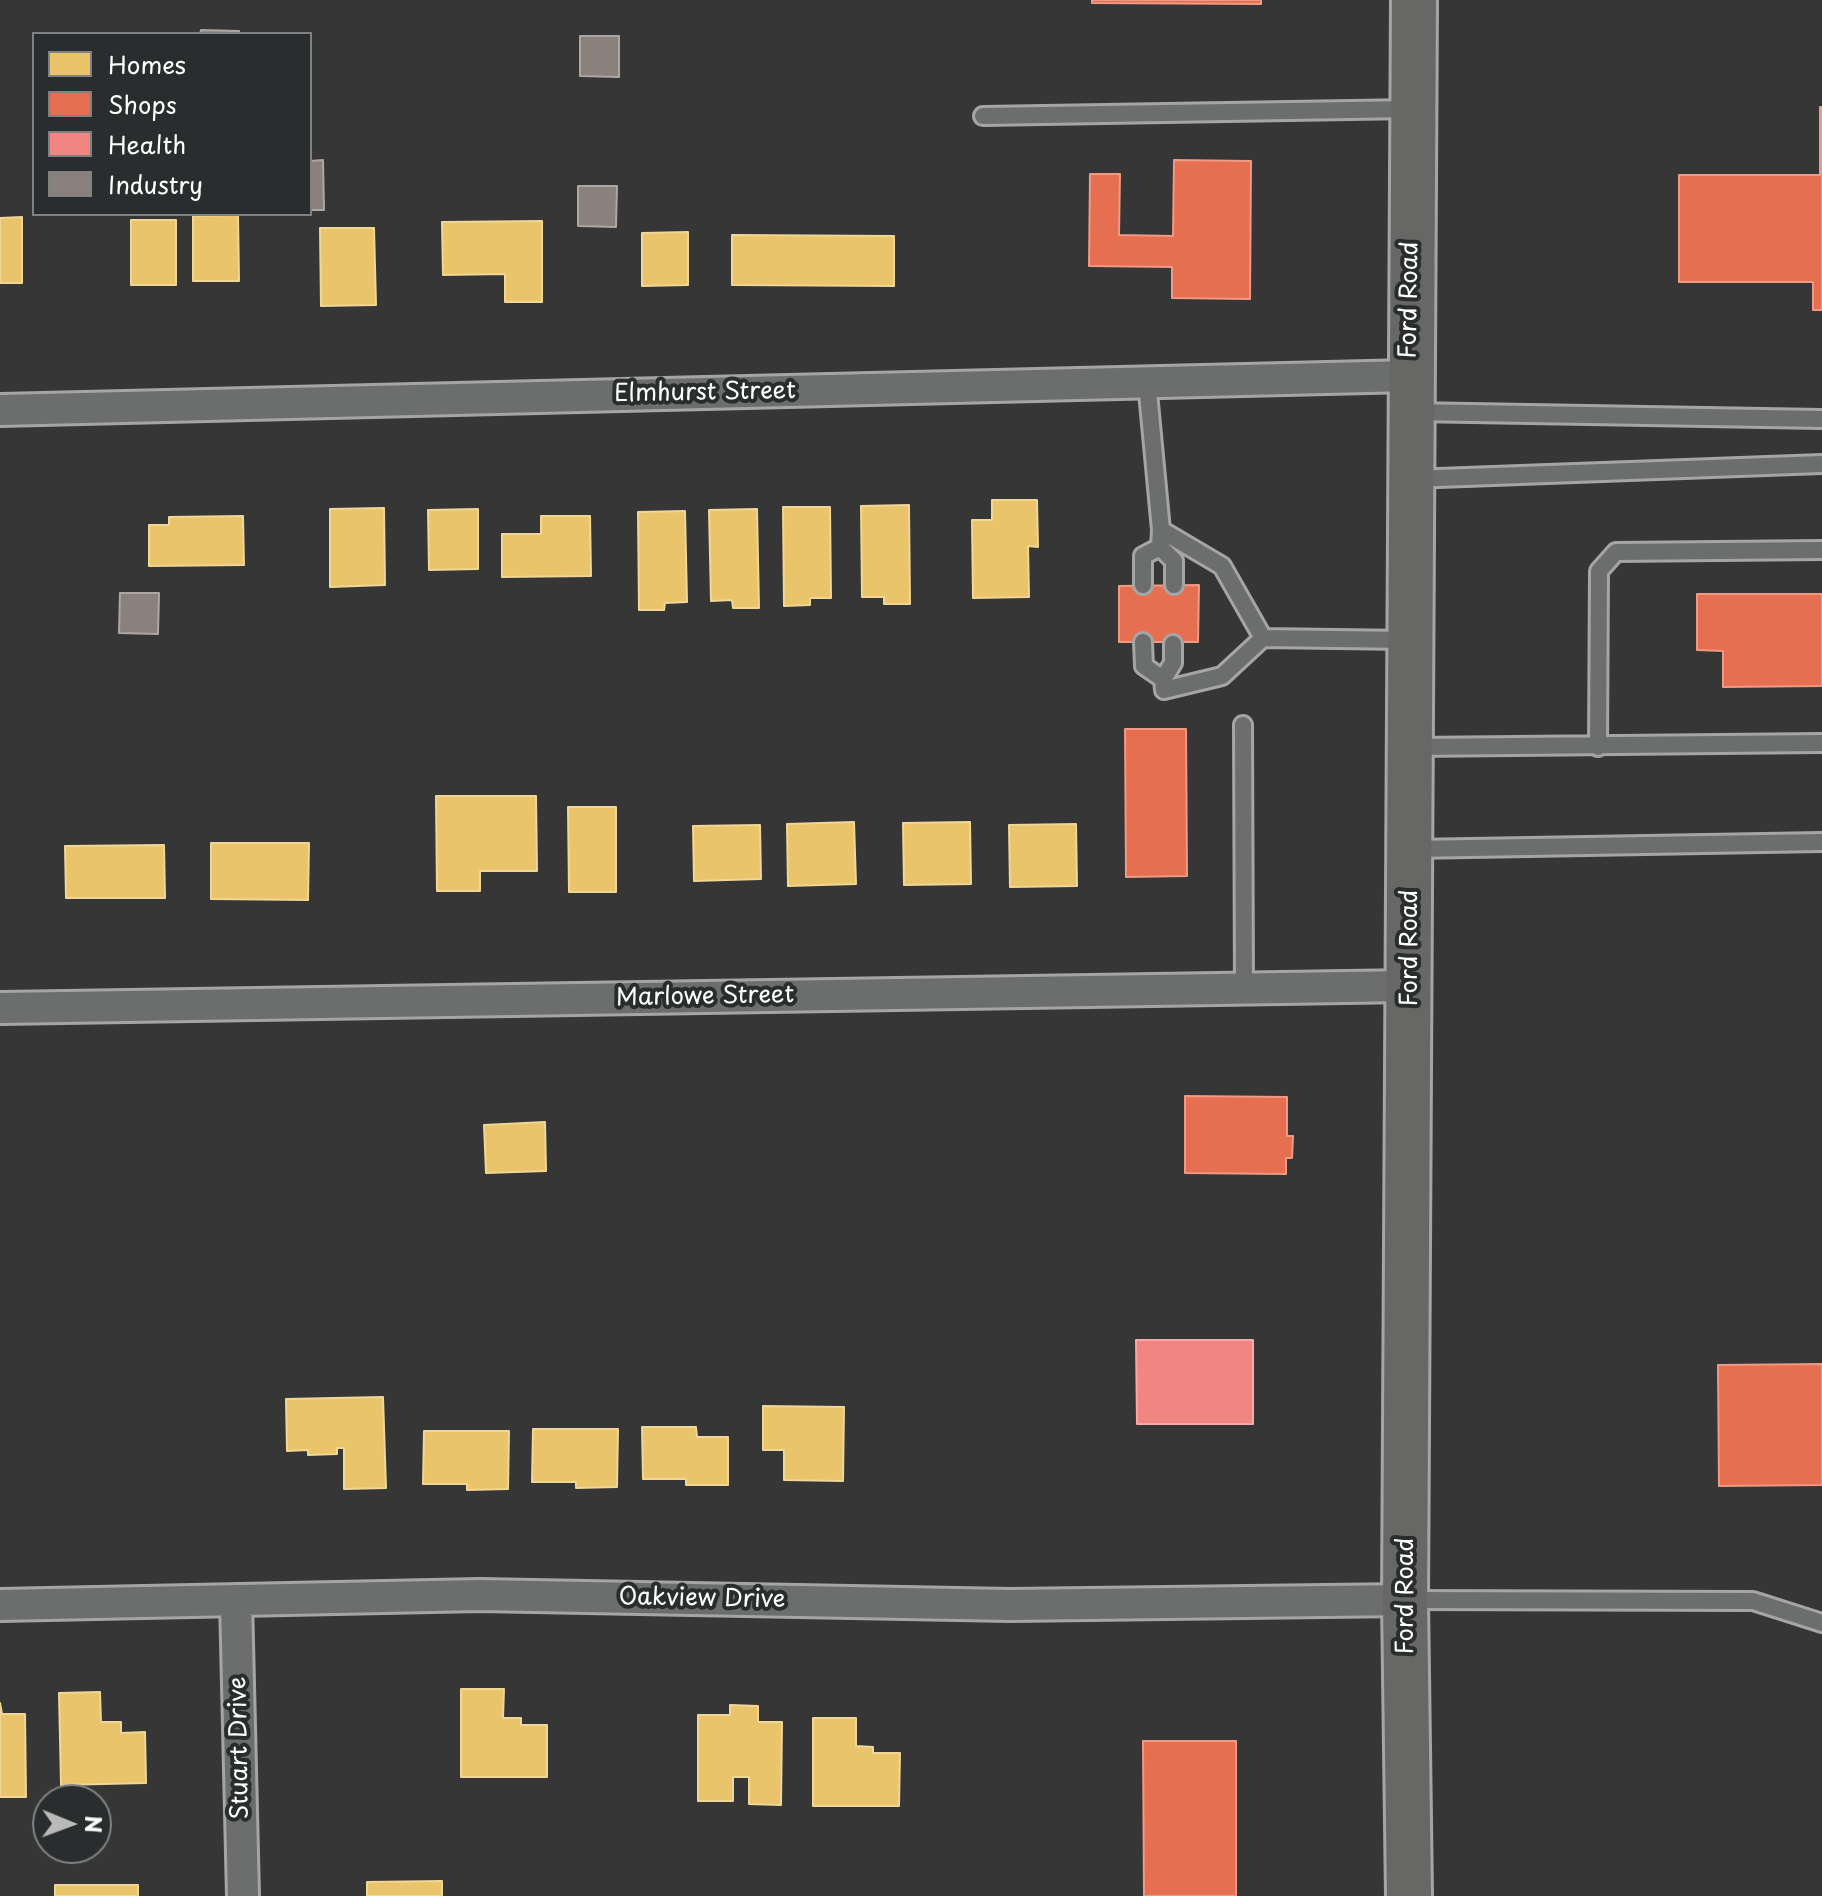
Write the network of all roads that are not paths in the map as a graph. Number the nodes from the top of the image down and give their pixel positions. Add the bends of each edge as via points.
1 (1414, 0) edge
2 (1412, 109) junction
3 (983, 116) dead end
4 (1147, 382) junction
5 (1410, 394) junction
6 (0, 410) edge
7 (1822, 419) edge
8 (1822, 464) edge
9 (1410, 479) junction
10 (1160, 538) junction
11 (1822, 550) edge
12 (1143, 585) dead end
13 (1174, 585) dead end
14 (1263, 638) junction
15 (1410, 640) junction
16 (1143, 642) dead end
17 (1173, 644) dead end
18 (1163, 679) junction
19 (1243, 725) dead end
20 (1822, 743) edge
21 (1410, 747) junction
22 (1598, 747) junction
23 (1822, 842) edge
24 (1410, 849) junction
25 (1410, 986) junction
26 (1244, 988) junction
27 (0, 1008) edge
28 (236, 1600) junction
29 (1405, 1600) junction
30 (0, 1605) edge
31 (1822, 1623) edge
32 (243, 1896) edge
33 (1409, 1896) edge

1 - 2 main road, Ford Road
2 - 3 lane
2 - 5 main road, Ford Road
4 - 5 street, Elmhurst Street
4 - 6 street, Elmhurst Street
4 - 10 lane
5 - 7 lane
5 - 9 main road, Ford Road
8 - 9 lane
9 - 15 main road, Ford Road
10 - 12 lane via 1143,556
10 - 13 lane via 1174,561
10 - 14 lane via 1222,566
11 - 22 lane via 1616,552 1599,571
14 - 15 lane
14 - 18 lane via 1222,676 1164,690
15 - 21 main road, Ford Road
16 - 18 lane via 1144,666
17 - 18 lane via 1173,663
19 - 26 lane
20 - 22 lane
21 - 22 lane
21 - 24 main road, Ford Road
23 - 24 lane
24 - 25 main road, Ford Road
25 - 26 street, Marlowe Street
25 - 29 main road, Ford Road
26 - 27 street, Marlowe Street
28 - 29 street, Oakview Drive via 480,1595 1010,1605
28 - 30 street, Oakview Drive
28 - 32 street, Stuart Drive
29 - 31 lane via 1753,1601
29 - 33 main road, Ford Road

